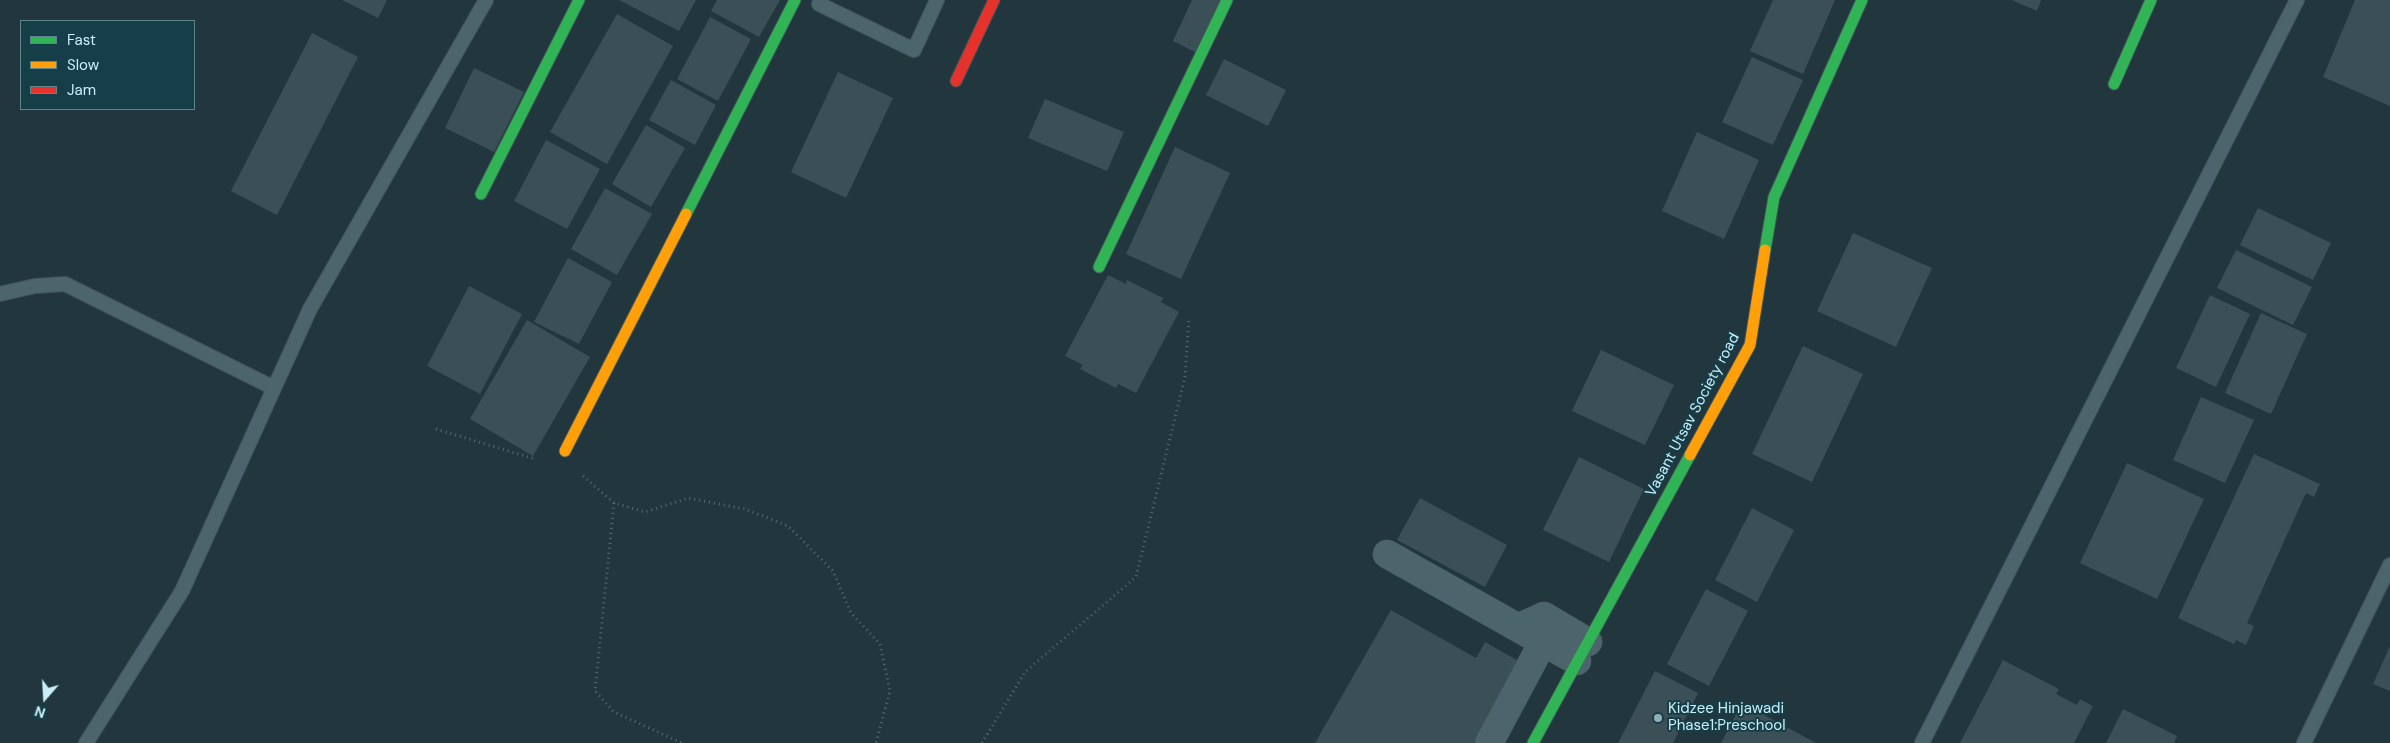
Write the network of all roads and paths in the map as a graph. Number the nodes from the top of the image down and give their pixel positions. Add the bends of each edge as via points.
1 (486, 0) edge
2 (579, 0) edge
3 (795, 0) edge
4 (821, 0) edge
5 (936, 0) edge
6 (994, 0) edge
7 (1227, 0) edge
8 (1862, 0) edge
9 (2151, 0) edge
10 (2297, 0) edge
11 (956, 81) dead end
12 (2114, 84) dead end
13 (481, 194) dead end
14 (1099, 267) dead end
15 (0, 294) edge
16 (1189, 318) dead end
17 (274, 388) junction
18 (436, 429) dead end
19 (565, 451) dead end
20 (540, 461) dead end
21 (578, 472) dead end
22 (614, 503) junction
23 (1387, 554) dead end
24 (2390, 566) edge
25 (1518, 628) junction
26 (1543, 642) junction
27 (1583, 652) junction
28 (86, 743) edge
29 (682, 743) edge
30 (876, 743) edge
31 (982, 743) edge
32 (1490, 743) edge
33 (1533, 743) edge
34 (1922, 743) edge
35 (2304, 743) edge

1 - 17 lane via 310,309
2 - 13 street
3 - 19 street
4 - 5 lane via 819,4 914,50
6 - 11 street
7 - 14 street
8 - 27 street, Vasant Utsav Society road via 1774,197 1750,345
9 - 12 street
10 - 34 lane
15 - 17 lane via 35,286 65,284
16 - 31 path via 1185,377 1136,577 1025,672
17 - 28 lane via 182,591
18 - 20 path
21 - 22 path
22 - 29 path via 595,691 614,712
22 - 30 path via 645,512 688,498 745,509 788,526 833,571 851,613 880,644 890,691
23 - 25 street
24 - 35 lane
25 - 26 street
25 - 27 street via 1544,616
26 - 27 street
26 - 32 street
27 - 33 street, Vasant Utsav Society road

